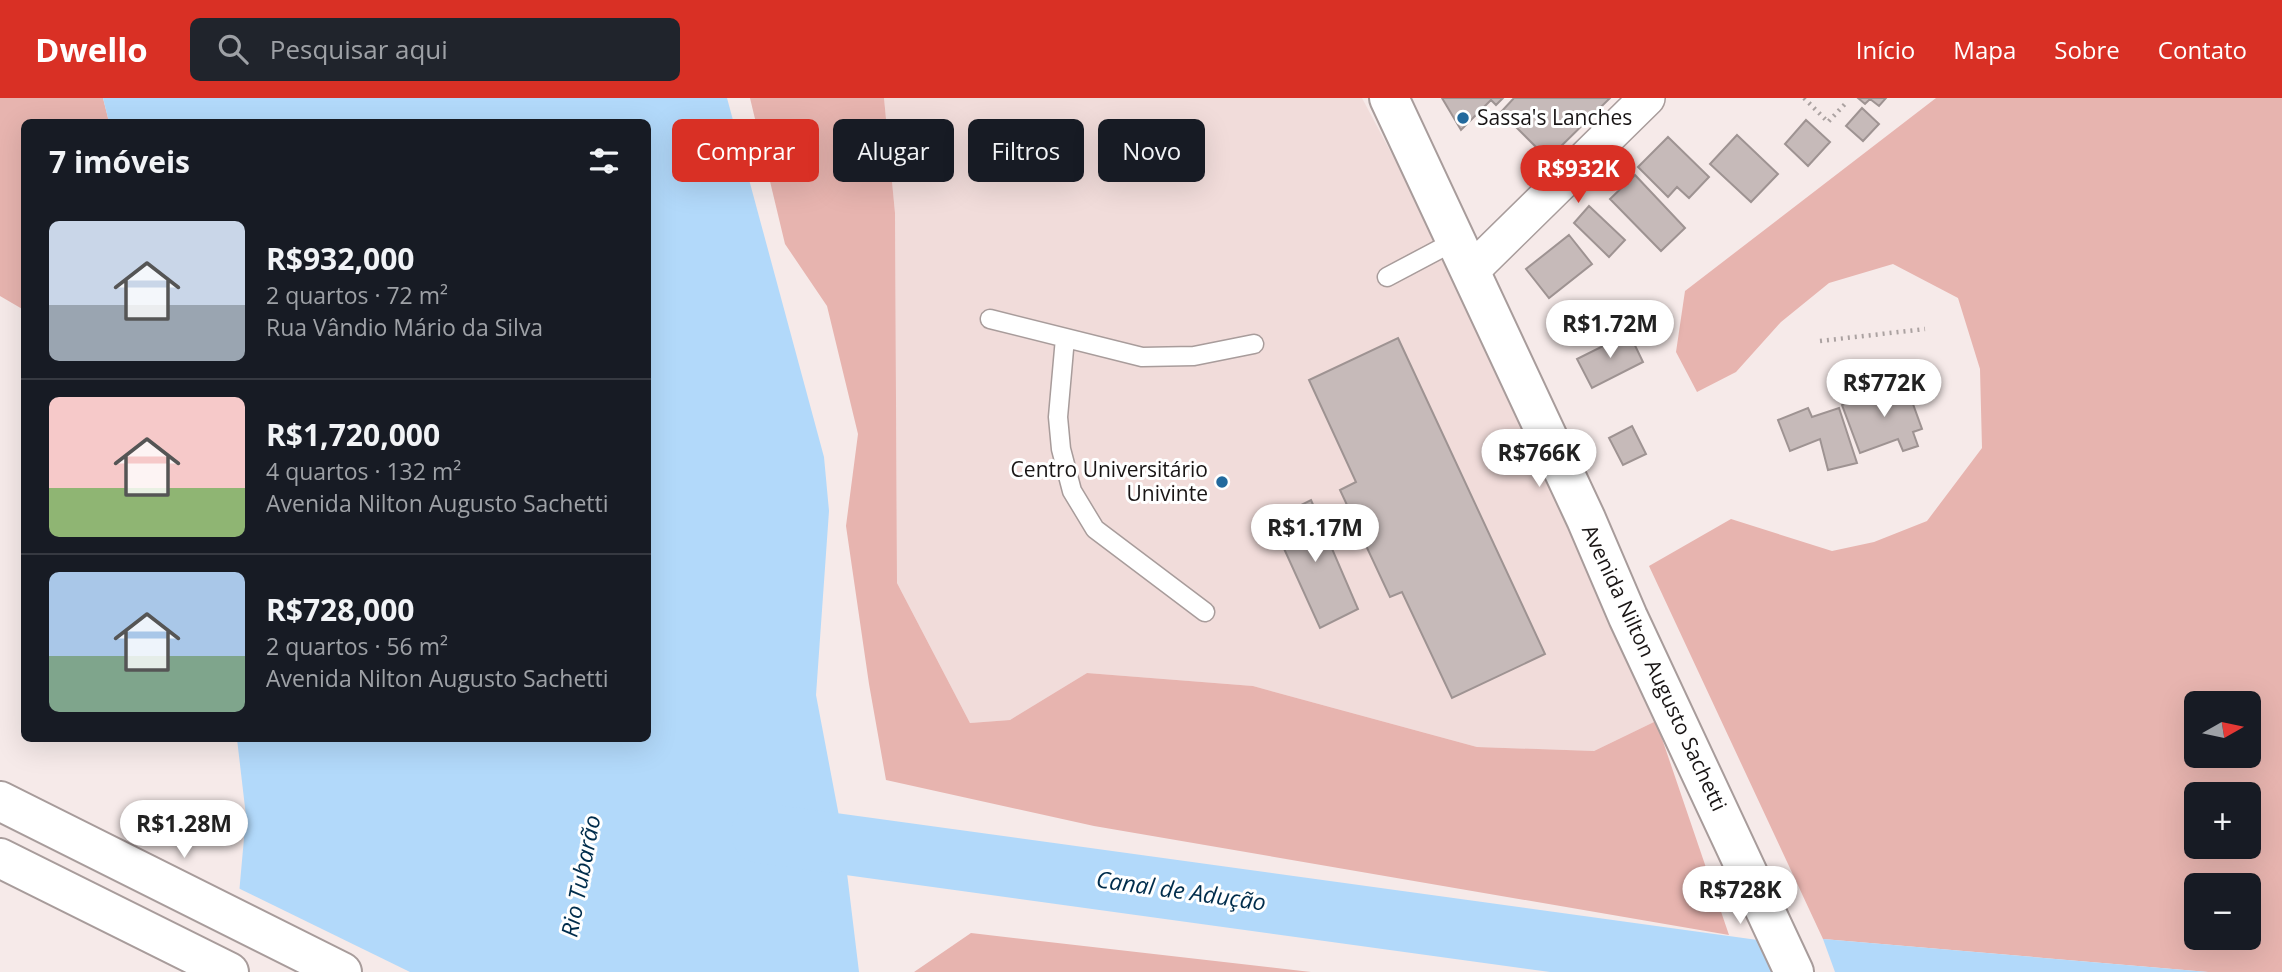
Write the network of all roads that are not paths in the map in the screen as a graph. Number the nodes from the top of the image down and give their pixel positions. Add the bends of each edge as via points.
1 (1389, 98) edge
2 (1647, 98) edge
3 (1462, 256) junction
4 (1387, 278) dead end
5 (990, 320) dead end
6 (1065, 338) junction
7 (1254, 344) dead end
8 (1205, 612) dead end
9 (0, 801) edge
10 (0, 858) edge
11 (229, 972) edge
12 (342, 972) edge
13 (1794, 972) edge

1 - 3 main road, Avenida Nilton Augusto Sachetti
2 - 3 street
3 - 4 lane
3 - 13 main road, Avenida Nilton Augusto Sachetti
5 - 6 lane
6 - 7 lane via 1142,357 1171,358
6 - 8 lane via 1058,417 1072,491 1095,529
9 - 12 main road
10 - 11 main road

